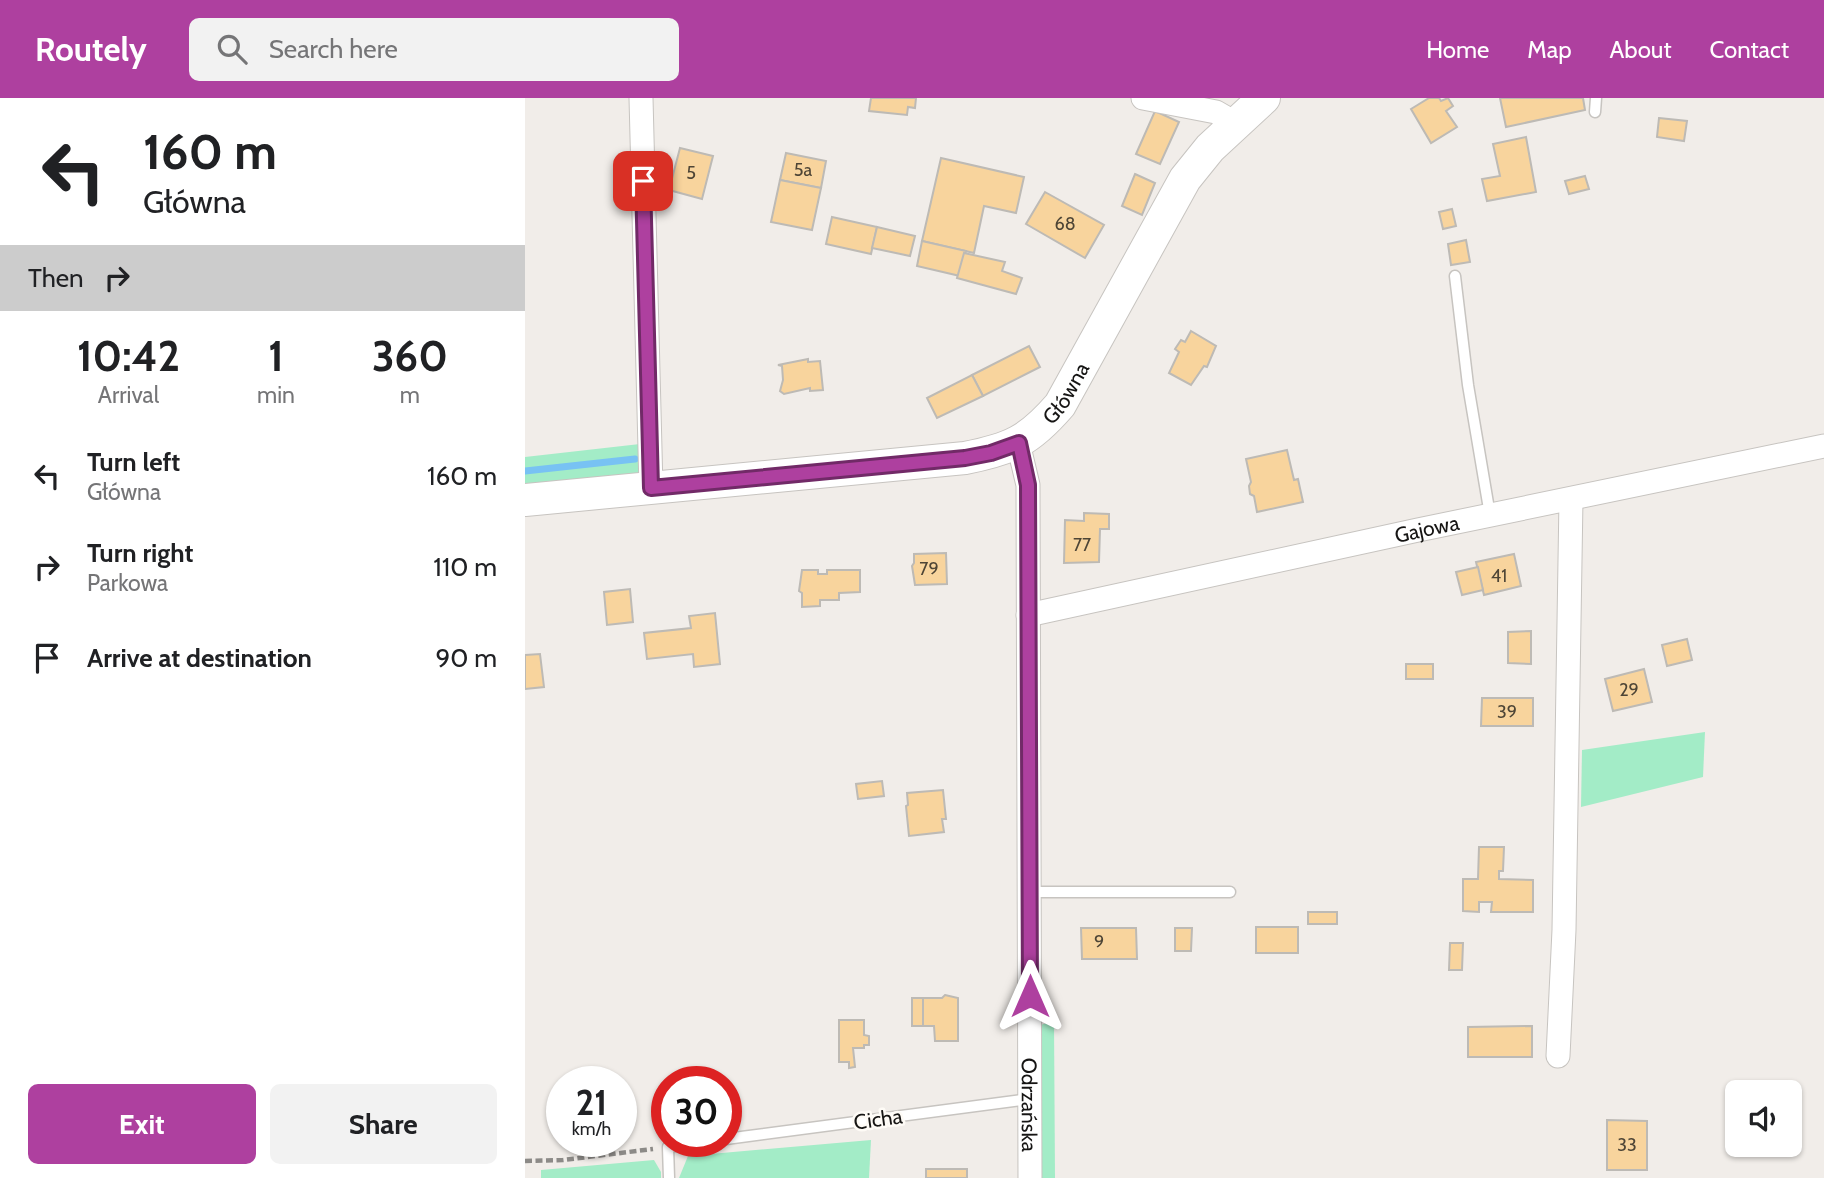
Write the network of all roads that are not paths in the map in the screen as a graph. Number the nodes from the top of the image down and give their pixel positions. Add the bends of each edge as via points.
1 (641, 98) edge
2 (1143, 98) edge
3 (1264, 98) edge
4 (1595, 98) edge
5 (1595, 112) dead end
6 (1235, 122) junction
7 (1455, 276) dead end
8 (1019, 443) junction
9 (1824, 446) edge
10 (651, 488) junction
11 (1571, 499) junction
12 (525, 500) edge
13 (1490, 515) junction
14 (1028, 615) junction
15 (1030, 892) junction
16 (1230, 892) dead end
17 (1558, 1056) dead end
18 (1029, 1099) junction
19 (742, 1137) edge
20 (668, 1157) edge
21 (669, 1178) edge
22 (1030, 1178) edge

1 - 10 street
2 - 6 street via 1216,111
3 - 6 street, Główna
4 - 5 lane
6 - 8 street, Główna via 1185,179 1060,405
7 - 13 lane
8 - 10 street, Główna via 965,458
8 - 14 street, Odrzańska via 1028,485
9 - 11 street, Gajowa
10 - 12 street, Główna
11 - 13 street, Gajowa
11 - 17 street
13 - 14 street, Gajowa
14 - 15 street, Odrzańska
15 - 16 lane
15 - 18 street, Odrzańska
18 - 19 lane, Cicha
18 - 22 street, Odrzańska
20 - 21 lane

